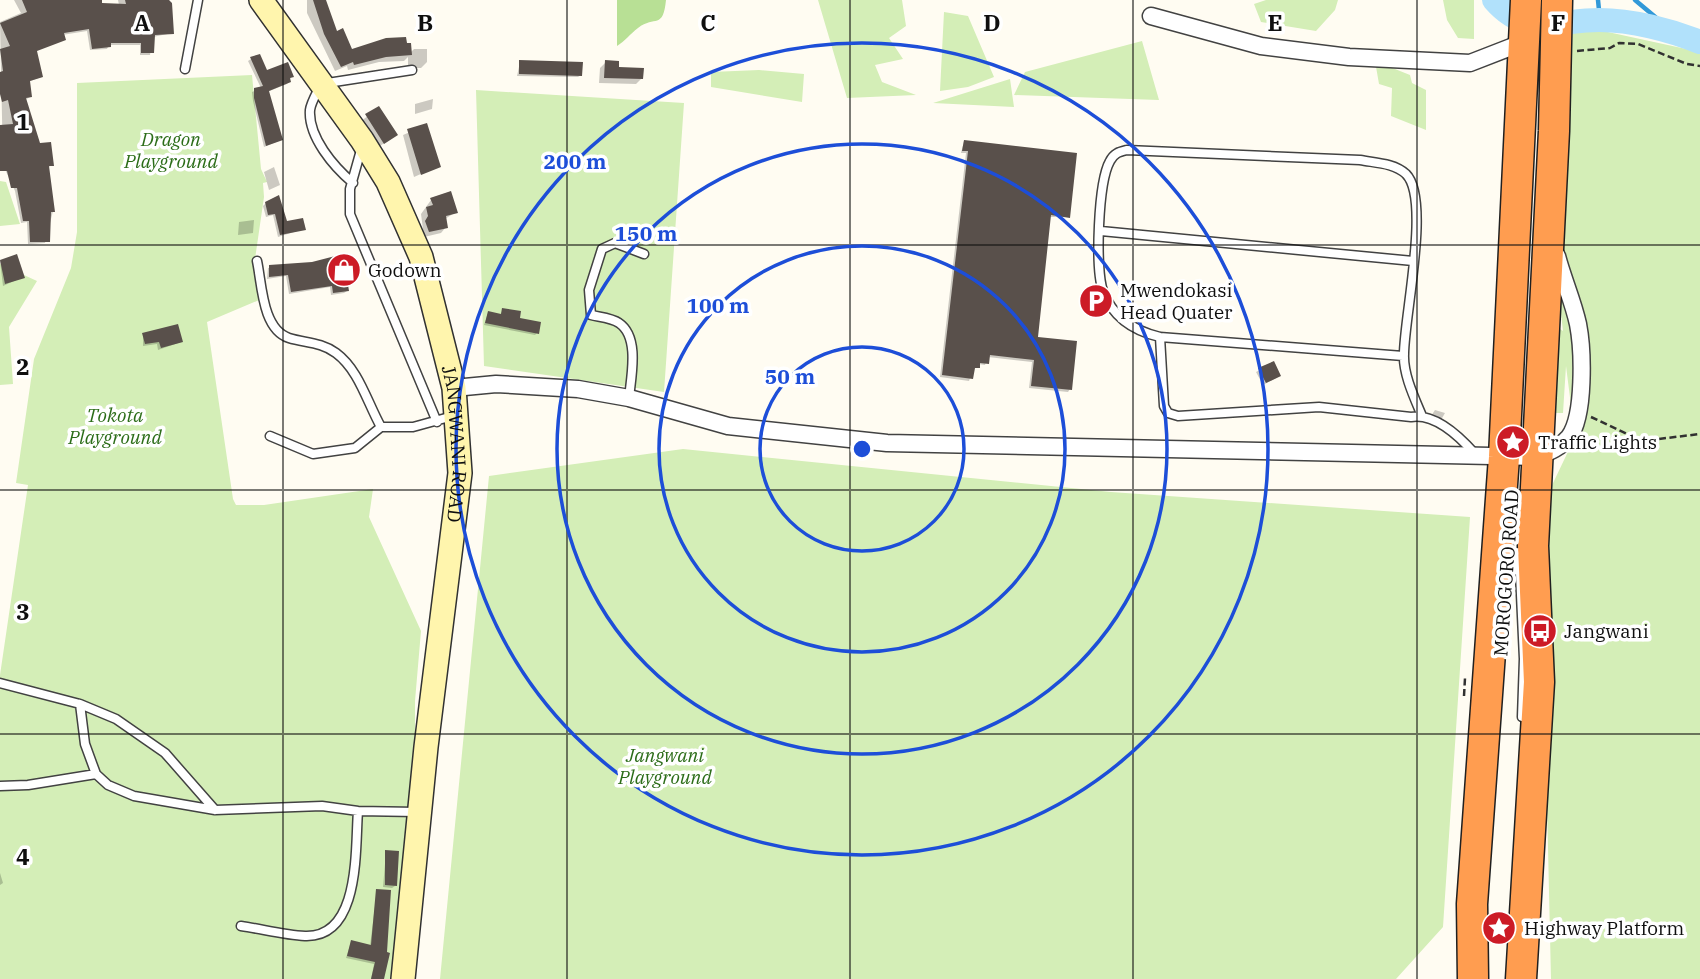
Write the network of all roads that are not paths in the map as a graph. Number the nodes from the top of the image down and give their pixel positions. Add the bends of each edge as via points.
1 (198, 0) edge
2 (261, 0) edge
3 (1526, 0) edge
4 (1548, 0) edge
5 (1557, 0) edge
6 (1151, 16) dead end
7 (1546, 45) junction
8 (185, 69) dead end
9 (412, 70) dead end
10 (1545, 82) dead end
11 (321, 84) junction
12 (362, 140) junction
13 (352, 183) junction
14 (1548, 222) junction
15 (1101, 231) junction
16 (644, 254) dead end
17 (257, 261) dead end
18 (1413, 261) junction
19 (1160, 337) junction
20 (1404, 356) junction
21 (454, 388) junction
22 (629, 398) junction
23 (1517, 401) dead end
24 (1422, 416) junction
25 (447, 419) junction
26 (382, 426) junction
27 (270, 436) dead end
28 (1515, 456) junction
29 (1511, 499) dead end
30 (1520, 548) dead end
31 (1504, 609) dead end
32 (0, 683) edge
33 (80, 704) junction
34 (1496, 711) dead end
35 (1522, 726) dead end
36 (96, 774) junction
37 (0, 786) edge
38 (215, 810) junction
39 (358, 811) junction
40 (420, 812) junction
41 (241, 926) dead end
42 (1512, 946) dead end
43 (403, 979) edge
44 (1473, 979) edge
45 (1511, 979) edge
46 (1521, 979) edge

1 - 8 lane
2 - 11 street, JANGWANI ROAD
3 - 7 highway
4 - 7 lane, MOROGORO ROAD
5 - 7 highway
6 - 7 street via 1261,46 1349,57 1471,63
7 - 10 lane, MOROGORO ROAD
7 - 14 highway, MOROGORO ROAD
7 - 28 highway, MOROGORO ROAD
9 - 11 lane
11 - 12 street, JANGWANI ROAD
11 - 13 lane via 310,111 317,136 334,166
12 - 13 lane
12 - 21 street, JANGWANI ROAD via 388,182 421,257
13 - 25 lane via 350,214
14 - 28 highway, MOROGORO ROAD
14 - 28 street via 1578,324 1579,410 1570,436 1554,451
15 - 18 lane
15 - 18 lane via 1104,176 1117,152 1360,160 1394,166 1408,175 1416,194
15 - 19 lane via 1099,276 1111,307 1136,330
16 - 22 lane via 615,243 602,249 589,290 591,315 618,322 633,349
17 - 26 lane via 267,314 279,331 335,352 353,370
18 - 20 lane
19 - 20 lane
19 - 24 lane via 1168,413 1319,407
20 - 24 lane
21 - 22 street via 496,384 578,389
21 - 25 street, JANGWANI ROAD
22 - 28 street via 728,426 887,443
23 - 28 lane, MOROGORO ROAD
24 - 28 lane
25 - 26 lane via 413,427
25 - 40 street, JANGWANI ROAD via 460,472
26 - 27 lane via 355,448 313,454
28 - 29 lane, MOROGORO ROAD
28 - 44 highway, MOROGORO ROAD via 1473,890
28 - 46 highway, MOROGORO ROAD via 1533,546 1539,682
30 - 35 lane, MOROGORO ROAD
31 - 34 lane, MOROGORO ROAD
32 - 33 lane
33 - 36 lane via 85,744
33 - 38 lane via 116,719 165,753
36 - 37 lane
36 - 38 lane via 108,785 134,796
38 - 39 lane via 322,806
39 - 40 lane
39 - 41 lane via 350,899 337,922 307,936
40 - 43 street, JANGWANI ROAD
42 - 45 lane

